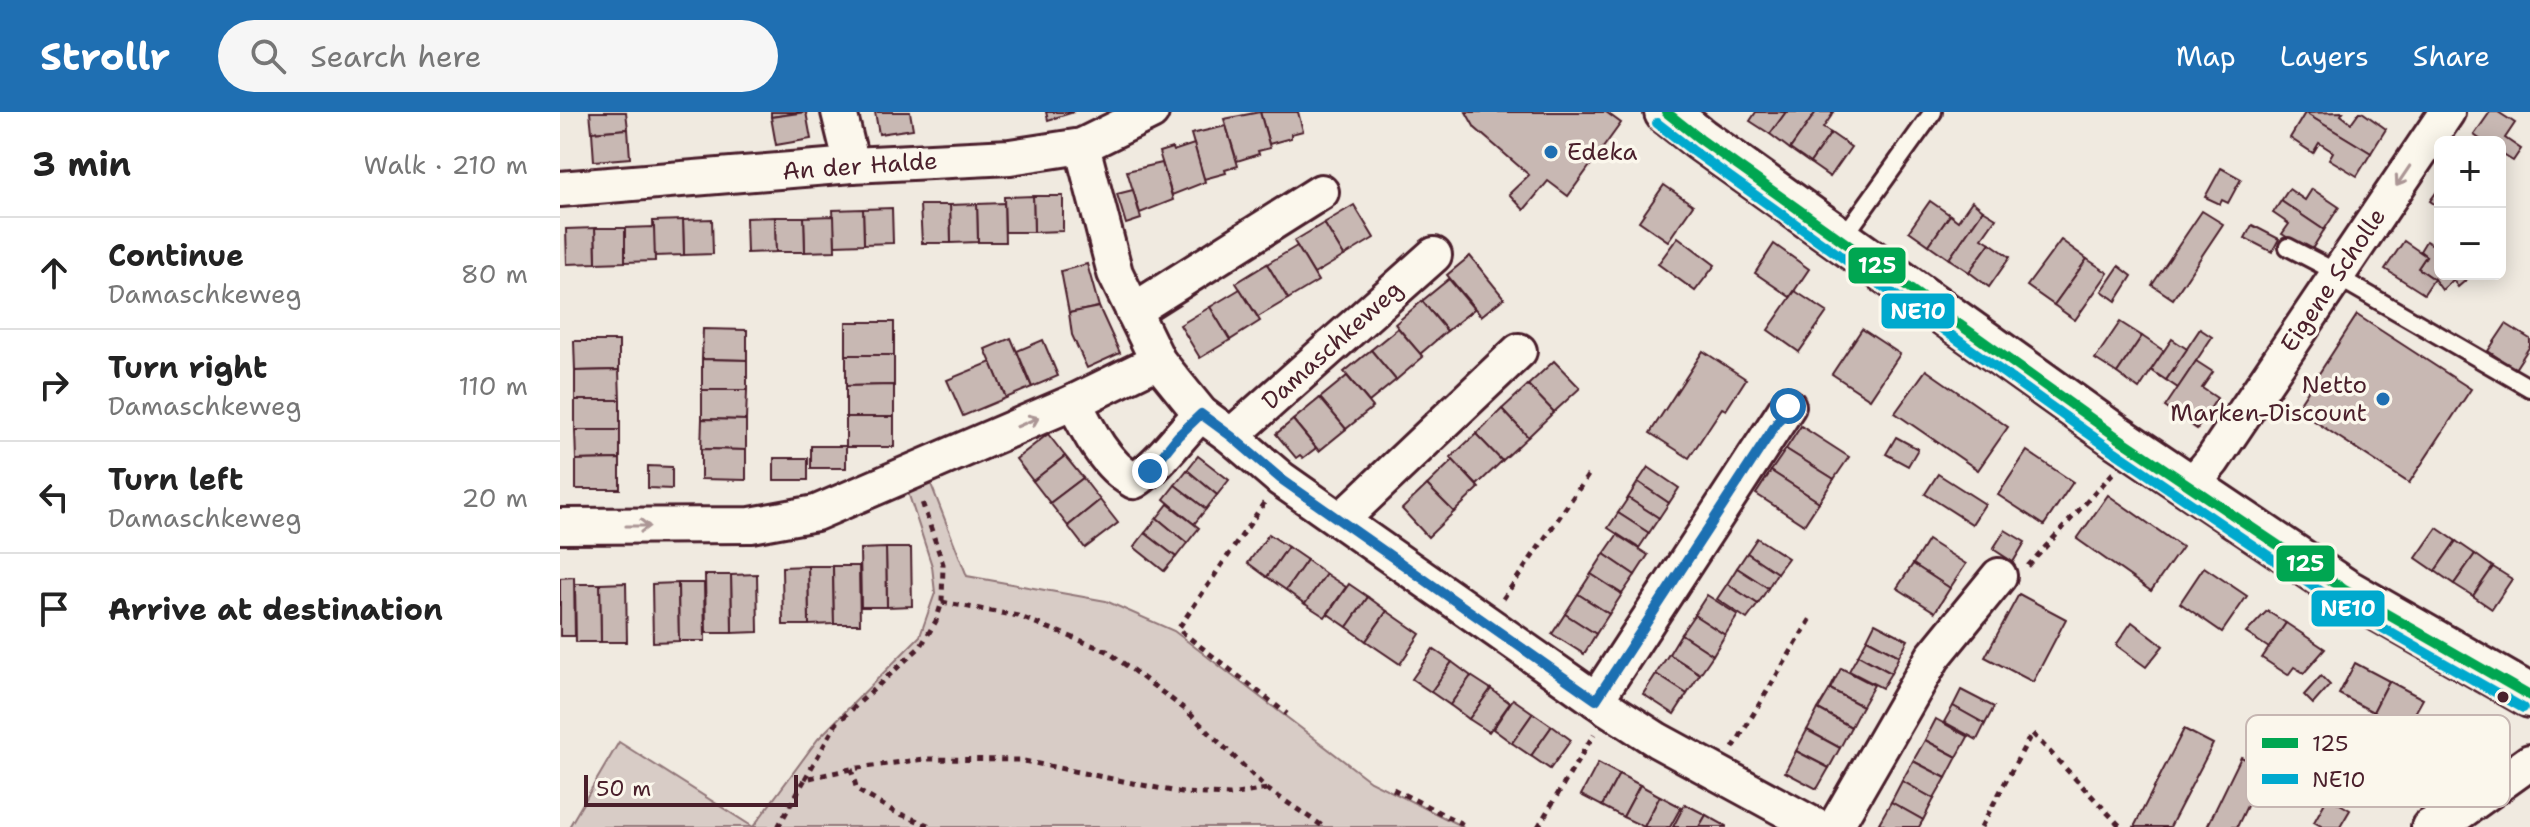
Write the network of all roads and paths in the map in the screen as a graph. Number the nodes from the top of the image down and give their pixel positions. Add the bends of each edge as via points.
1 (839, 112) edge
2 (1666, 112) edge
3 (1933, 112) edge
4 (2447, 112) edge
5 (1137, 115) edge
6 (1082, 146) junction
7 (852, 165) junction
8 (560, 189) edge
9 (1321, 192) dead end
10 (1842, 239) junction
11 (2288, 247) dead end
12 (1434, 255) dead end
13 (2337, 275) junction
14 (1133, 311) junction
15 (1519, 351) dead end
16 (1158, 361) junction
17 (2530, 388) edge
18 (1074, 402) junction
19 (1788, 406) dead end
20 (1201, 414) junction
21 (1231, 436) junction
22 (2133, 448) junction
23 (1591, 471) dead end
24 (910, 472) junction
25 (1281, 479) junction
26 (2191, 486) junction
27 (1341, 520) junction
28 (560, 526) edge
29 (1999, 576) joint
30 (942, 602) junction
31 (1813, 615) dead end
32 (1487, 623) junction
33 (2530, 696) edge
34 (1603, 704) junction
35 (1287, 714) dead end
36 (2530, 762) edge
37 (851, 769) junction
38 (1719, 773) junction
39 (2510, 776) edge
40 (805, 779) junction
41 (1267, 789) junction
42 (1393, 789) dead end
43 (2467, 807) edge
44 (778, 827) edge
45 (933, 827) edge
46 (1324, 827) edge
47 (1468, 827) edge
48 (1538, 827) edge
49 (1817, 827) edge
50 (1835, 827) edge
51 (1981, 827) edge
52 (2121, 827) edge
53 (2429, 827) edge

1 - 7 street
2 - 10 street
3 - 10 lane
4 -> 13 street, Eigene Scholle
5 - 6 street, An der Halde
6 - 7 street, An der Halde via 1010,157
6 - 14 street via 1115,273
7 - 8 street, An der Halde
9 - 14 street
10 - 22 street
11 - 13 lane
12 - 21 street, Damaschkeweg
13 - 17 lane
13 - 26 street, Eigene Scholle
14 - 16 street
15 - 27 street
16 - 18 street
16 - 20 street
18 - 20 street via 1089,433 1121,474 1134,481 1150,471
24 -> 18 street
19 - 34 street
20 - 21 street
21 - 25 street
22 - 26 street
22 - 29 path via 2025,569
23 - 32 path
28 -> 24 street via 751,525 816,513
24 - 30 path via 943,564
25 - 27 street
25 - 35 path via 1178,629
26 - 33 street via 2371,607
27 - 32 street
29 - 50 street via 1933,657
30 - 40 path via 921,646 836,724
30 - 41 path via 1018,616 1107,651 1186,710
31 - 38 path
32 - 34 street
34 - 38 street
34 - 48 path
36 - 39 street
37 - 40 path
37 - 41 path via 924,759 1019,760 1182,793 1230,795
37 - 45 path via 857,790
38 - 49 street
40 - 44 path
41 - 46 path
42 - 47 path
43 - 53 street
51 - 52 path via 2032,733

